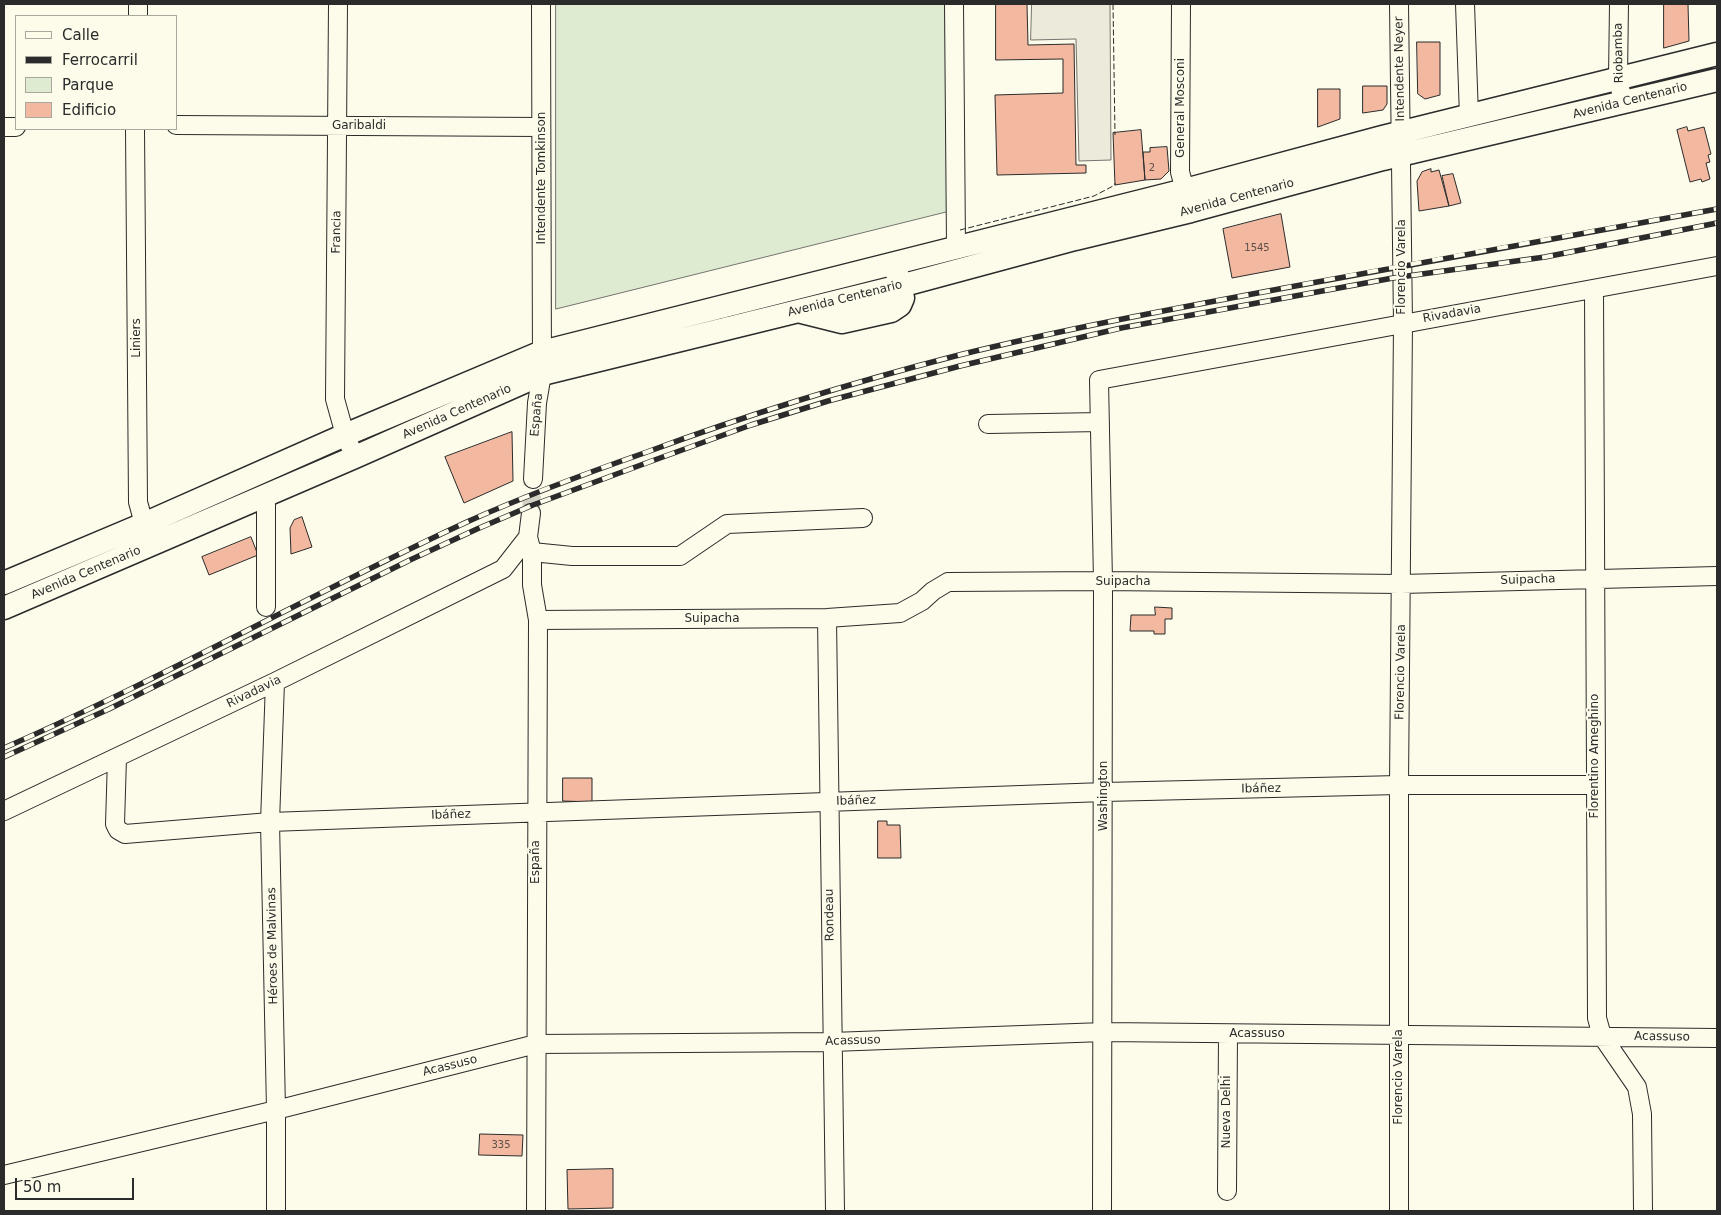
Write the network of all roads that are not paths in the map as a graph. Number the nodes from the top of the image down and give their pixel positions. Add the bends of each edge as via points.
1 (338, 4) edge
2 (541, 4) edge
3 (954, 4) edge
4 (1181, 4) edge
5 (1398, 4) edge
6 (1465, 4) edge
7 (1619, 4) edge
8 (1717, 54) edge
9 (1618, 78) junction
10 (1717, 80) edge
11 (1622, 102) junction
12 (1469, 116) junction
13 (178, 125) edge
14 (338, 126) junction
15 (542, 127) junction
16 (135, 130) edge
17 (1401, 145) junction
18 (1185, 190) junction
19 (1191, 211) junction
20 (956, 246) junction
21 (895, 263) junction
22 (1717, 266) edge
23 (900, 286) junction
24 (1594, 289) junction
25 (1403, 323) junction
26 (542, 352) junction
27 (542, 374) junction
28 (1099, 380) joint
29 (1100, 422) junction
30 (988, 424) dead end
31 (345, 434) junction
32 (356, 457) junction
33 (532, 479) tunnel mouth
34 (266, 494) junction
35 (531, 513) tunnel mouth
36 (863, 518) dead end
37 (144, 524) junction
38 (153, 544) junction
39 (530, 545) junction
40 (503, 569) junction
41 (1717, 576) edge
42 (1595, 578) junction
43 (1103, 581) junction
44 (4, 583) edge
45 (1401, 584) junction
46 (532, 585) junction
47 (266, 607) dead end
48 (4, 608) edge
49 (827, 618) junction
50 (538, 620) junction
51 (275, 682) junction
52 (117, 758) junction
53 (1400, 785) junction
54 (1596, 785) junction
55 (1104, 792) junction
56 (828, 802) junction
57 (4, 811) edge
58 (536, 812) junction
59 (270, 822) junction
60 (1103, 1032) junction
61 (1228, 1034) junction
62 (1399, 1034) junction
63 (1602, 1036) junction
64 (1717, 1038) edge
65 (832, 1042) junction
66 (536, 1044) junction
67 (276, 1110) junction
68 (4, 1175) edge
69 (1227, 1191) dead end
70 (276, 1211) edge
71 (536, 1211) edge
72 (835, 1211) edge
73 (1102, 1211) edge
74 (1399, 1211) edge
75 (1643, 1211) edge

1 - 14 street, Francia
2 - 15 street, Intendente Tomkinson
3 - 20 street
4 - 18 street, General Mosconi via 1180,172
5 - 17 street, Intendente Neyer
6 - 12 street
7 - 9 street, Riobamba
8 - 9 main road, Avenida Centenario
9 - 11 street, Riobamba
9 - 12 main road, Avenida Centenario
10 - 11 main road, Avenida Centenario
11 - 17 main road, Avenida Centenario
12 - 17 main road, Avenida Centenario
13 - 14 street, Garibaldi
14 - 15 street, Garibaldi
14 - 31 street, Francia via 335,399
15 - 26 street, Intendente Tomkinson
16 - 37 street, Liniers via 138,502
17 - 18 main road, Avenida Centenario via 1382,137
17 - 19 main road, Avenida Centenario via 1356,166
17 - 25 street, Florencio Varela
18 - 19 street, General Mosconi
18 - 20 main road, Avenida Centenario
19 - 23 main road, Avenida Centenario
20 - 21 main road, Avenida Centenario
21 - 23 main road
21 - 26 main road, Avenida Centenario
22 - 24 street, Rivadavia
23 - 27 main road, Avenida Centenario via 903,298 892,311 842,322 798,311
24 - 25 street, Rivadavia
24 - 42 street, Florentino Ameghino
25 - 28 street, Rivadavia
25 - 45 street, Florencio Varela
26 - 27 street, España
26 - 31 main road, Avenida Centenario
27 - 32 main road, Avenida Centenario
27 - 33 street, España
28 - 29 street, Washington
29 - 30 street
29 - 43 street, Washington
31 - 32 street, Francia
31 - 37 main road, Avenida Centenario
32 - 34 main road, Avenida Centenario
34 - 38 main road, Avenida Centenario
34 - 47 street
35 - 39 street, España
36 - 39 street via 727,524 680,556 572,556
37 - 38 street, Liniers
37 - 44 main road, Avenida Centenario
38 - 48 main road, Avenida Centenario
39 - 40 street, Rivadavia
39 - 46 street, España
40 - 46 street via 523,574
40 - 51 street, Rivadavia
41 - 42 street, Suipacha
42 - 45 street, Suipacha
42 - 54 street, Florentino Ameghino
43 - 45 street, Suipacha
43 - 49 street, Suipacha via 948,582 900,613
43 - 55 street, Washington
45 - 53 street, Florencio Varela
46 - 50 street, España
49 - 50 street, Suipacha
49 - 56 street, Rondeau
50 - 58 street, España
51 - 52 street, Rivadavia
51 - 59 street, Héroes de Malvinas
52 - 57 street, Rivadavia
52 - 59 street, Ibáñez via 115,824 125,834
53 - 54 street, Ibáñez
53 - 55 street, Ibáñez
53 - 62 street, Florencio Varela
54 - 63 street, Florentino Ameghino via 1597,1018
55 - 56 street, Ibáñez
55 - 60 street, Washington
56 - 58 street, Ibáñez
56 - 65 street, Rondeau
58 - 59 street, Ibáñez
58 - 66 street, España
59 - 67 street, Héroes de Malvinas
60 - 61 street, Acassuso
60 - 65 street, Acassuso
60 - 73 street, Washington
61 - 62 street, Acassuso
61 - 69 street, Nueva Delhi
62 - 63 street, Acassuso
62 - 74 street, Florencio Varela
63 - 64 street, Acassuso
63 - 75 street, Florentino Ameghino via 1637,1087 1642,1114
65 - 66 street, Acassuso
65 - 72 street, Rondeau
66 - 67 street, Acassuso
66 - 71 street, España
67 - 68 street, Acassuso
67 - 70 street, Héroes de Malvinas

